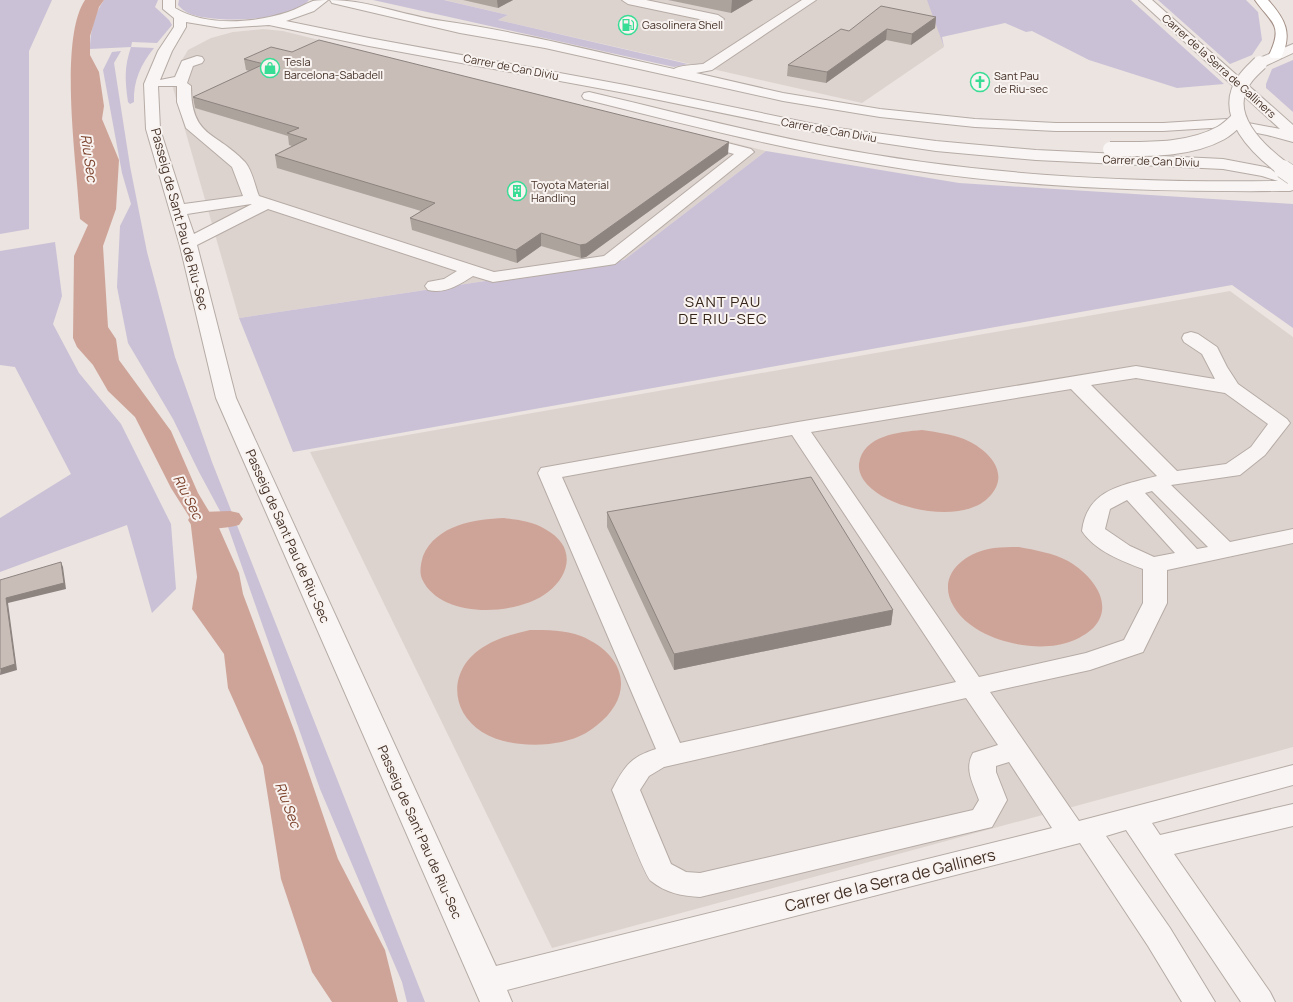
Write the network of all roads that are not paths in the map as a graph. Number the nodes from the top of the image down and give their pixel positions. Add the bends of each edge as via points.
1 (169, 0) edge
2 (322, 0) edge
3 (336, 0) edge
4 (628, 0) edge
5 (810, 0) edge
6 (824, 0) edge
7 (1145, 0) edge
8 (1261, 0) edge
9 (180, 16) junction
10 (718, 19) dead end
11 (270, 21) junction
12 (226, 24) junction
13 (445, 25) junction
14 (752, 38) junction
15 (369, 42) junction
16 (315, 44) edge
17 (1293, 48) edge
18 (165, 51) junction
19 (360, 55) edge
20 (1276, 55) junction
21 (197, 60) dead end
22 (655, 68) junction
23 (152, 84) junction
24 (184, 86) dead end
25 (589, 96) junction
26 (1252, 96) junction
27 (575, 104) edge
28 (1232, 121) junction
29 (1293, 133) edge
30 (684, 136) edge
31 (1293, 138) edge
32 (1112, 154) junction
33 (1291, 183) edge
34 (259, 202) junction
35 (179, 210) junction
36 (248, 225) dead end
37 (227, 242) dead end
38 (195, 244) junction
39 (471, 270) junction
40 (434, 286) dead end
41 (1191, 338) dead end
42 (1076, 382) junction
43 (1231, 388) junction
44 (798, 428) junction
45 (1164, 480) junction
46 (1131, 491) junction
47 (1293, 536) edge
48 (1224, 549) junction
49 (1191, 557) junction
50 (1154, 565) junction
51 (973, 687) junction
52 (1015, 750) junction
53 (672, 755) junction
54 (1293, 775) edge
55 (1293, 815) edge
56 (1132, 817) junction
57 (1079, 832) junction
58 (1153, 848) junction
59 (492, 992) edge
60 (1199, 1002) edge
61 (1259, 1002) edge

1 - 9 street via 169,8
2 - 11 street via 299,14
3 - 13 street, Carrer de Can Diviu
4 - 10 street
5 - 14 street
6 - 14 street via 774,32
7 - 26 street, Carrer de la Serra de Galliners
8 - 20 highway via 1276,16 1282,28 1284,37
9 - 12 street via 199,22
9 - 18 street, Passeig de Sant Pau de Riu-Sec via 180,27
11 - 12 street
11 - 15 street, Carrer de Can Diviu
12 - 18 street via 190,36
13 - 22 street, Carrer de Can Diviu
13 - 32 street, Carrer de Can Diviu via 645,81 773,111 915,133
14 - 22 street via 707,67 687,71
15 - 25 street, Carrer de Can Diviu
15 - 32 street, Carrer de Can Diviu via 625,89 829,131 970,150
16 - 19 street
17 - 20 street
18 - 23 street, Passeig de Sant Pau de Riu-Sec
20 - 28 street, bridge via 1260,63 1239,85
21 - 23 street via 188,64 181,81
22 - 28 street, Carrer de Can Diviu via 783,97 940,120 1089,128 1163,127
23 - 35 street, Passeig de Sant Pau de Riu-Sec via 153,129
24 - 34 street via 184,102 193,128 239,165
25 - 27 street
25 - 33 street, Carrer de Can Diviu via 779,142 932,168 1062,182 1120,185 1179,187
26 - 28 street, Carrer de Can Diviu via 1237,119
26 - 29 street, Carrer de la Serra de Galliners
28 - 31 street, Carrer de Can Diviu
28 - 32 street, Carrer de Can Diviu, bridge via 1220,134 1184,146
28 - 33 street, bridge
30 - 39 street via 746,152 609,260 493,277
32 - 33 street, Carrer de Can Diviu via 1224,164 1265,172
34 - 35 street
34 - 38 street
34 - 39 street
35 - 38 street, Passeig de Sant Pau de Riu-Sec
36 - 38 street
37 - 38 street
38 - 59 street, Passeig de Sant Pau de Riu-Sec via 226,398
39 - 40 street via 449,284
41 - 43 street via 1210,350 1217,367
42 - 43 street via 1136,372
42 - 44 street
42 - 45 street
43 - 45 street via 1280,423 1258,451 1232,470
44 - 51 street
44 - 53 street via 548,473
45 - 46 street
45 - 48 street
46 - 49 street
46 - 50 street via 1103,504 1095,517 1093,531 1106,543 1132,558
47 - 48 street
48 - 49 street
49 - 50 street
50 - 51 street via 1156,603 1134,646 1090,661
51 - 52 street
51 - 53 street
52 - 53 street via 982,760 982,772 993,800 982,819 700,886 681,884 660,872 626,790 631,779 645,762
52 - 57 street
54 - 56 street, Carrer de la Serra de Galliners
55 - 58 street
56 - 57 street, Carrer de la Serra de Galliners
56 - 58 street
57 - 59 street, Carrer de la Serra de Galliners
57 - 60 street via 1159,937
58 - 61 street

